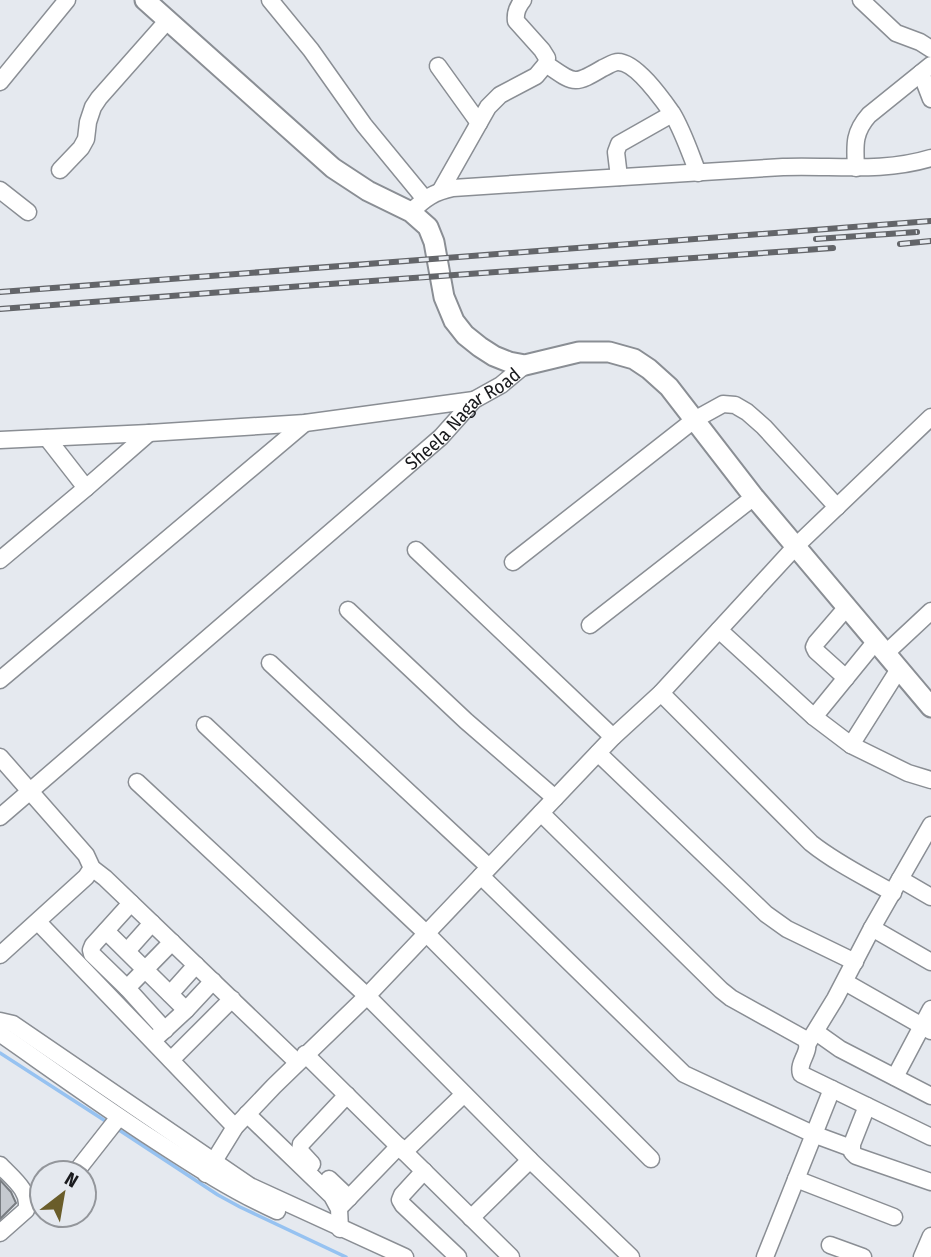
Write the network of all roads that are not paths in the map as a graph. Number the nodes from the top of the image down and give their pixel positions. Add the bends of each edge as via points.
1 (67, 0) edge
2 (145, 0) edge
3 (270, 0) edge
4 (523, 0) edge
5 (861, 0) edge
6 (168, 20) junction
7 (931, 49) edge
8 (546, 64) junction
9 (438, 66) dead end
10 (926, 69) edge
11 (0, 82) edge
12 (931, 99) edge
13 (672, 114) junction
14 (479, 123) junction
15 (931, 158) edge
16 (856, 169) junction
17 (60, 170) dead end
18 (698, 173) junction
19 (619, 177) junction
20 (0, 190) edge
21 (441, 190) junction
22 (418, 205) junction
23 (28, 212) dead end
24 (524, 365) junction
25 (474, 400) junction
26 (931, 417) edge
27 (694, 420) junction
28 (304, 423) junction
29 (149, 433) junction
30 (47, 438) junction
31 (2, 441) edge
32 (86, 488) junction
33 (754, 497) junction
34 (836, 508) junction
35 (796, 546) junction
36 (416, 550) dead end
37 (0, 559) edge
38 (513, 562) dead end
39 (847, 607) junction
40 (348, 610) dead end
41 (931, 611) edge
42 (590, 625) dead end
43 (719, 630) junction
44 (881, 647) junction
45 (271, 663) dead end
46 (899, 669) junction
47 (846, 678) junction
48 (0, 680) edge
49 (661, 693) junction
50 (931, 707) edge
51 (814, 717) junction
52 (205, 725) dead end
53 (613, 737) junction
54 (851, 745) junction
55 (598, 753) junction
56 (0, 757) edge
57 (931, 780) edge
58 (137, 782) dead end
59 (29, 791) junction
60 (555, 799) junction
61 (541, 813) junction
62 (0, 817) edge
63 (931, 825) edge
64 (92, 868) junction
65 (485, 872) junction
66 (896, 886) junction
67 (931, 897) edge
68 (131, 903) junction
69 (38, 922) junction
70 (152, 923) junction
71 (873, 928) junction
72 (106, 931) junction
73 (427, 934) junction
74 (172, 942) junction
75 (127, 951) junction
76 (0, 955) edge
77 (855, 962) junction
78 (931, 962) edge
79 (197, 965) junction
80 (146, 970) junction
81 (212, 981) junction
82 (845, 982) junction
83 (127, 988) junction
84 (170, 994) junction
85 (367, 996) junction
86 (232, 999) junction
87 (931, 1009) edge
88 (186, 1010) junction
89 (0, 1021) edge
90 (926, 1028) edge
91 (164, 1030) junction
92 (0, 1031) edge
93 (812, 1037) junction
94 (152, 1042) junction
95 (301, 1058) junction
96 (171, 1060) junction
97 (895, 1077) junction
98 (832, 1089) junction
99 (464, 1094) junction
100 (347, 1095) junction
101 (931, 1096) edge
102 (867, 1106) junction
103 (247, 1114) junction
104 (115, 1123) junction
105 (235, 1127) junction
106 (813, 1134) junction
107 (931, 1137) edge
108 (851, 1148) junction
109 (401, 1149) junction
110 (86, 1159) edge
111 (651, 1159) dead end
112 (530, 1160) junction
113 (0, 1166) edge
114 (210, 1168) junction
115 (424, 1171) junction
116 (796, 1179) junction
117 (931, 1182) edge
118 (344, 1203) junction
119 (894, 1217) dead end
120 (471, 1218) junction
121 (340, 1229) junction
122 (0, 1233) edge
123 (931, 1236) edge
124 (830, 1245) dead end
125 (506, 1255) edge
126 (378, 1257) edge
127 (405, 1257) edge
128 (458, 1257) edge
129 (631, 1257) edge
130 (765, 1257) edge
131 (863, 1257) edge
132 (922, 1257) edge

1 - 11 street
2 - 6 main road
3 - 22 street via 292,24
4 - 8 street via 516,21 542,50
5 - 7 street via 897,33
6 - 17 street via 99,98 81,148
6 - 22 main road via 332,168 368,191
8 - 13 street via 575,81 617,62 626,64 642,76
8 - 14 street via 536,76 500,95
9 - 14 street
10 - 12 street
10 - 16 street via 861,123 856,133
13 - 18 street
13 - 19 street via 620,144 616,152
14 - 21 street
15 - 16 street
16 - 18 street
18 - 19 street
19 - 21 street
20 - 23 street
21 - 22 street
22 - 24 main road via 434,242 444,297 454,321 494,356
24 - 25 street, Sheela Nagar Road
24 - 27 main road, Sheela Nagar Road via 579,352 601,351 634,359 661,378
25 - 28 street
25 - 59 street, Sheela Nagar Road via 441,437
26 - 34 street
27 - 33 main road, Sheela Nagar Road
27 - 34 street via 723,404 747,412
27 - 38 street
28 - 29 street
28 - 48 street
29 - 30 street
29 - 32 street
30 - 31 street
30 - 32 street
32 - 37 street
33 - 35 main road, Sheela Nagar Road
33 - 42 street
34 - 35 street
35 - 39 main road, Sheela Nagar Road
35 - 43 street
36 - 53 street
39 - 44 main road, Sheela Nagar Road
39 - 47 street via 814,647
40 - 60 street
41 - 44 street
43 - 49 street
43 - 51 street
44 - 46 main road, Sheela Nagar Road
44 - 47 street
45 - 65 street
46 - 50 main road, Sheela Nagar Road
46 - 54 street
47 - 51 street
49 - 53 street
49 - 66 street via 811,843 835,860
51 - 54 street
52 - 73 street
53 - 55 street
54 - 57 street
55 - 60 street
55 - 77 street via 766,914
56 - 59 street
58 - 85 street
59 - 62 street, Sheela Nagar Road
59 - 64 street via 86,855
60 - 61 street
61 - 65 street
61 - 93 street via 720,990 805,1039
63 - 66 street
64 - 68 street
64 - 69 street
65 - 73 street
65 - 106 street via 684,1074
66 - 67 street
66 - 71 street
68 - 70 street
68 - 72 street
69 - 76 street
69 - 94 street
70 - 74 street
70 - 75 street
71 - 77 street
71 - 78 street
72 - 75 street
72 - 83 street via 93,945 92,954
73 - 85 street
73 - 111 street
74 - 79 street
74 - 80 street
75 - 80 street
77 - 82 street
79 - 81 street
79 - 84 street
80 - 83 street
80 - 84 street
81 - 86 street
81 - 88 street
82 - 90 street
82 - 93 street
83 - 91 street
84 - 88 street
85 - 95 street
85 - 99 street
86 - 95 street
86 - 96 street
87 - 90 street
88 - 91 street
89 - 114 street via 13,1024
90 - 97 street
91 - 94 street
92 - 104 street
93 - 97 street
93 - 98 street via 800,1070
94 - 96 street
95 - 100 street
95 - 103 street
96 - 105 street
97 - 101 street
98 - 102 street
98 - 106 street
99 - 109 street
99 - 112 street
100 - 109 street
100 - 118 street via 300,1148
102 - 107 street
102 - 108 street
103 - 105 street
103 - 118 street
104 - 110 street
104 - 114 street
105 - 114 street
106 - 108 street
106 - 116 street
108 - 117 street via 856,1156
109 - 115 street
109 - 118 street
112 - 120 street
112 - 129 street
113 - 122 street via 21,1188 28,1205
114 - 121 street
114 - 126 street via 243,1195
115 - 120 street
115 - 128 street via 400,1200
116 - 119 street
116 - 130 street
118 - 121 street
120 - 125 street
121 - 127 street
123 - 132 street
124 - 131 street

